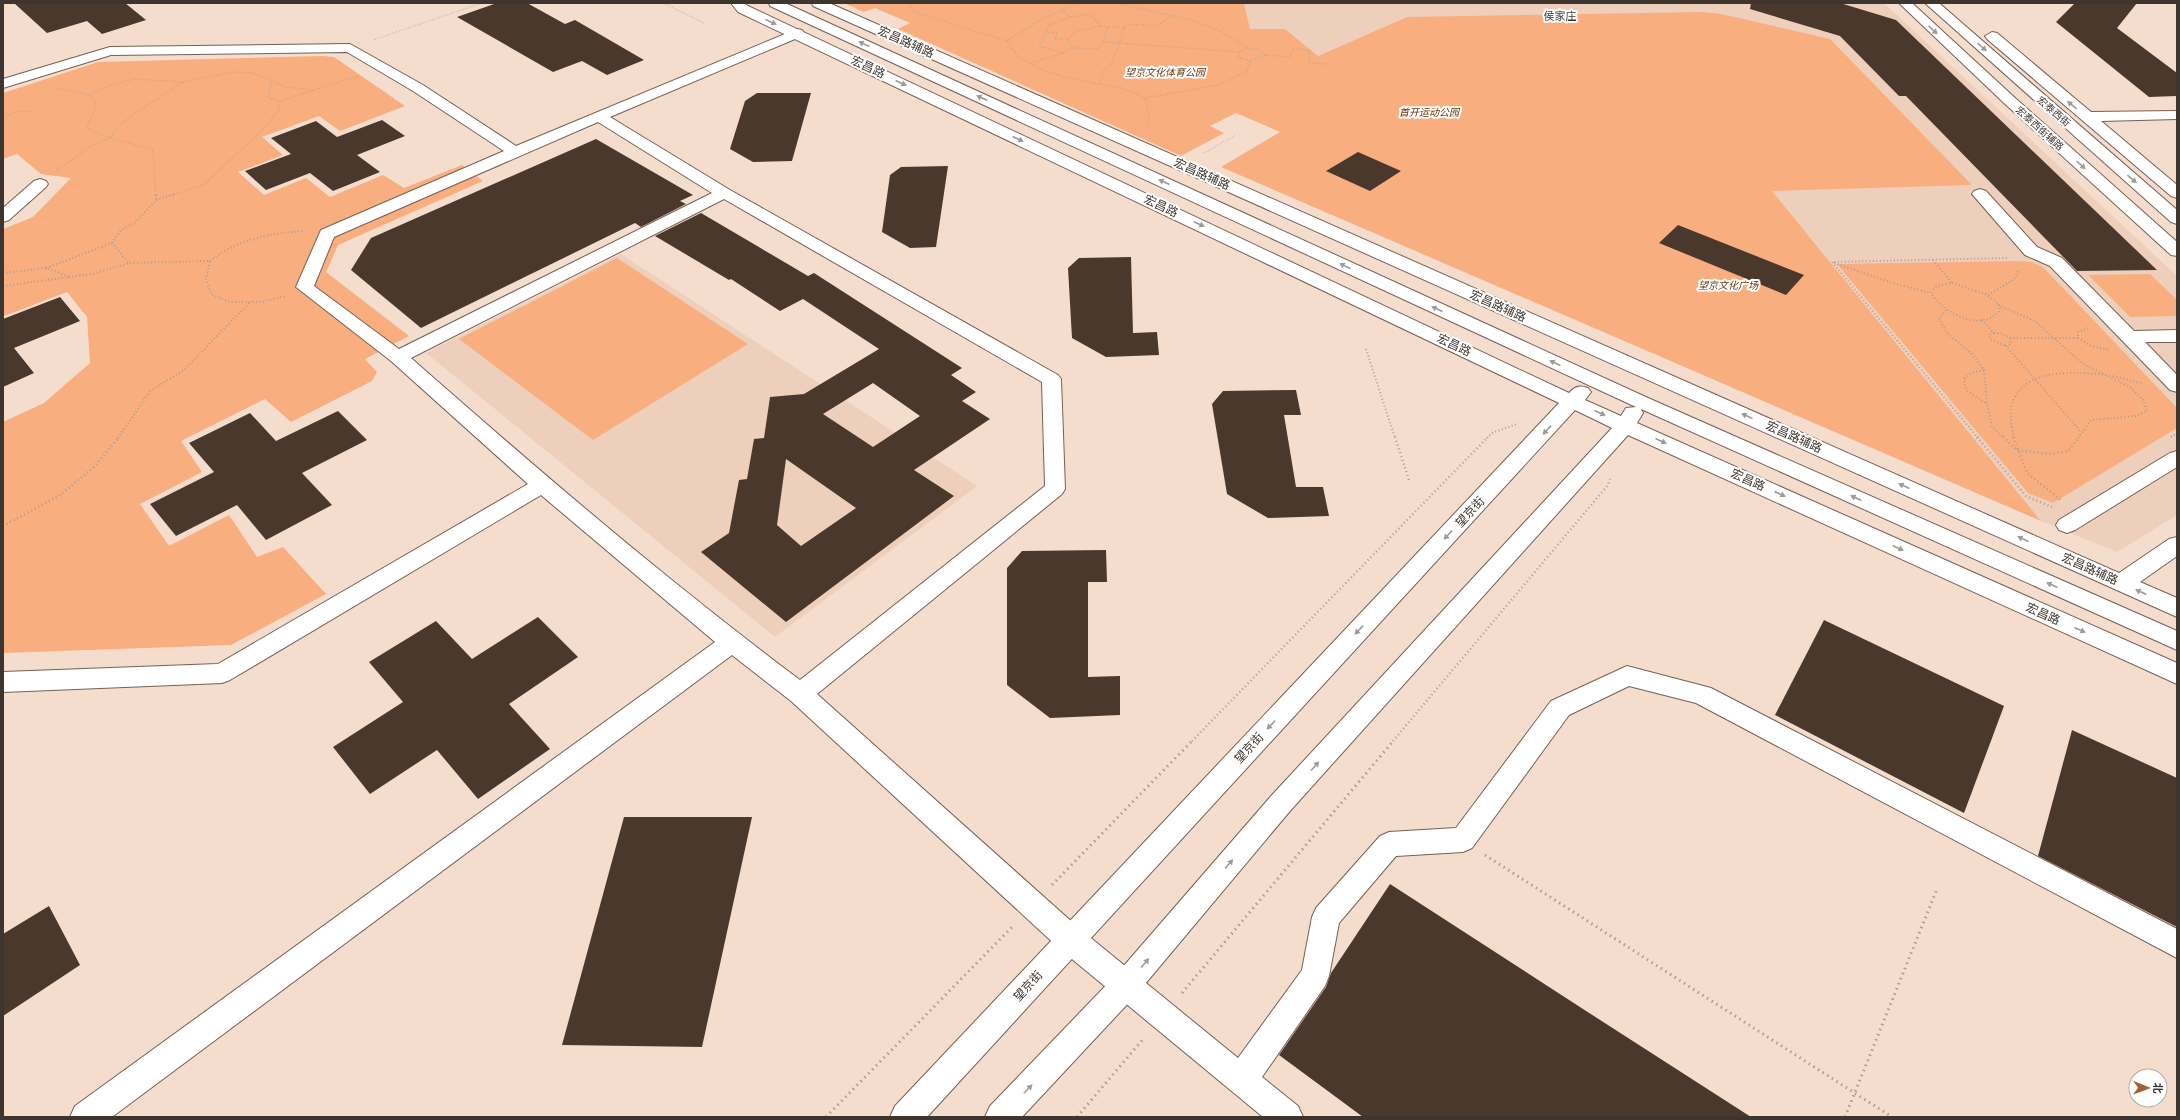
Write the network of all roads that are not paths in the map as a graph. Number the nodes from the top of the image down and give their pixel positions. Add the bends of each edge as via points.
1 (737, 3) edge
2 (775, 3) edge
3 (818, 3) edge
4 (1905, 3) edge
5 (1931, 3) edge
6 (1983, 29) dead end
7 (797, 34) junction
8 (3, 84) edge
9 (2177, 115) edge
10 (600, 117) junction
11 (2086, 117) junction
12 (515, 152) junction
13 (40, 184) road end
14 (724, 193) junction
15 (2177, 193) edge
16 (1980, 194) dead end
17 (3, 217) edge
18 (2177, 219) edge
19 (2177, 251) edge
20 (2128, 336) junction
21 (2177, 336) edge
22 (398, 357) junction
23 (1591, 379) junction
24 (2177, 386) edge
25 (1573, 402) junction
26 (1641, 402) junction
27 (1626, 425) junction
28 (2177, 458) edge
29 (542, 485) junction
30 (2067, 525) dead end
31 (2177, 545) edge
32 (2121, 583) junction
33 (2177, 608) edge
34 (2177, 641) edge
35 (732, 642) junction
36 (2177, 674) edge
37 (3, 682) edge
38 (800, 694) junction
39 (1071, 940) junction
40 (2177, 944) edge
41 (1125, 986) junction
42 (1241, 1080) junction
43 (86, 1117) edge
44 (906, 1117) edge
45 (1001, 1117) edge
46 (1287, 1117) edge

1 -> 7 street, 宏昌路 via 743,10
23 -> 2 street, 宏昌路
32 -> 3 street, 宏昌路辅路
4 -> 19 street, 宏泰西街辅路
5 -> 18 street, 宏泰西街
11 -> 6 street, 宏泰西街
7 - 10 street
7 -> 25 street, 宏昌路
8 - 12 street via 110,51 350,48
9 - 11 street
10 - 12 street
10 - 14 street
11 - 15 street, 宏泰西街
12 - 22 street via 327,234 305,287
13 - 17 street
14 - 22 street
14 - 38 street via 1051,380 1055,489
16 - 20 street via 2031,251 2056,262
20 - 21 street
20 - 24 street
22 - 29 street
23 - 25 street, 望京街
23 - 26 street, 宏昌路
25 -> 27 street, 宏昌路
25 -> 39 street, 望京街
26 - 27 street
34 -> 26 street, 宏昌路
27 -> 36 street, 宏昌路
41 -> 27 street via 1281,803
28 - 30 street
29 - 35 street
29 - 37 street via 222,673
31 - 32 street
33 -> 32 street, 宏昌路辅路
35 - 38 street
35 - 43 street
38 - 39 street
39 - 41 street
39 - 44 street, 望京街
40 - 42 street via 1702,695 1627,676 1560,708 1463,840 1389,844 1326,917 1315,976
41 - 42 street
45 -> 41 street
42 - 46 street

